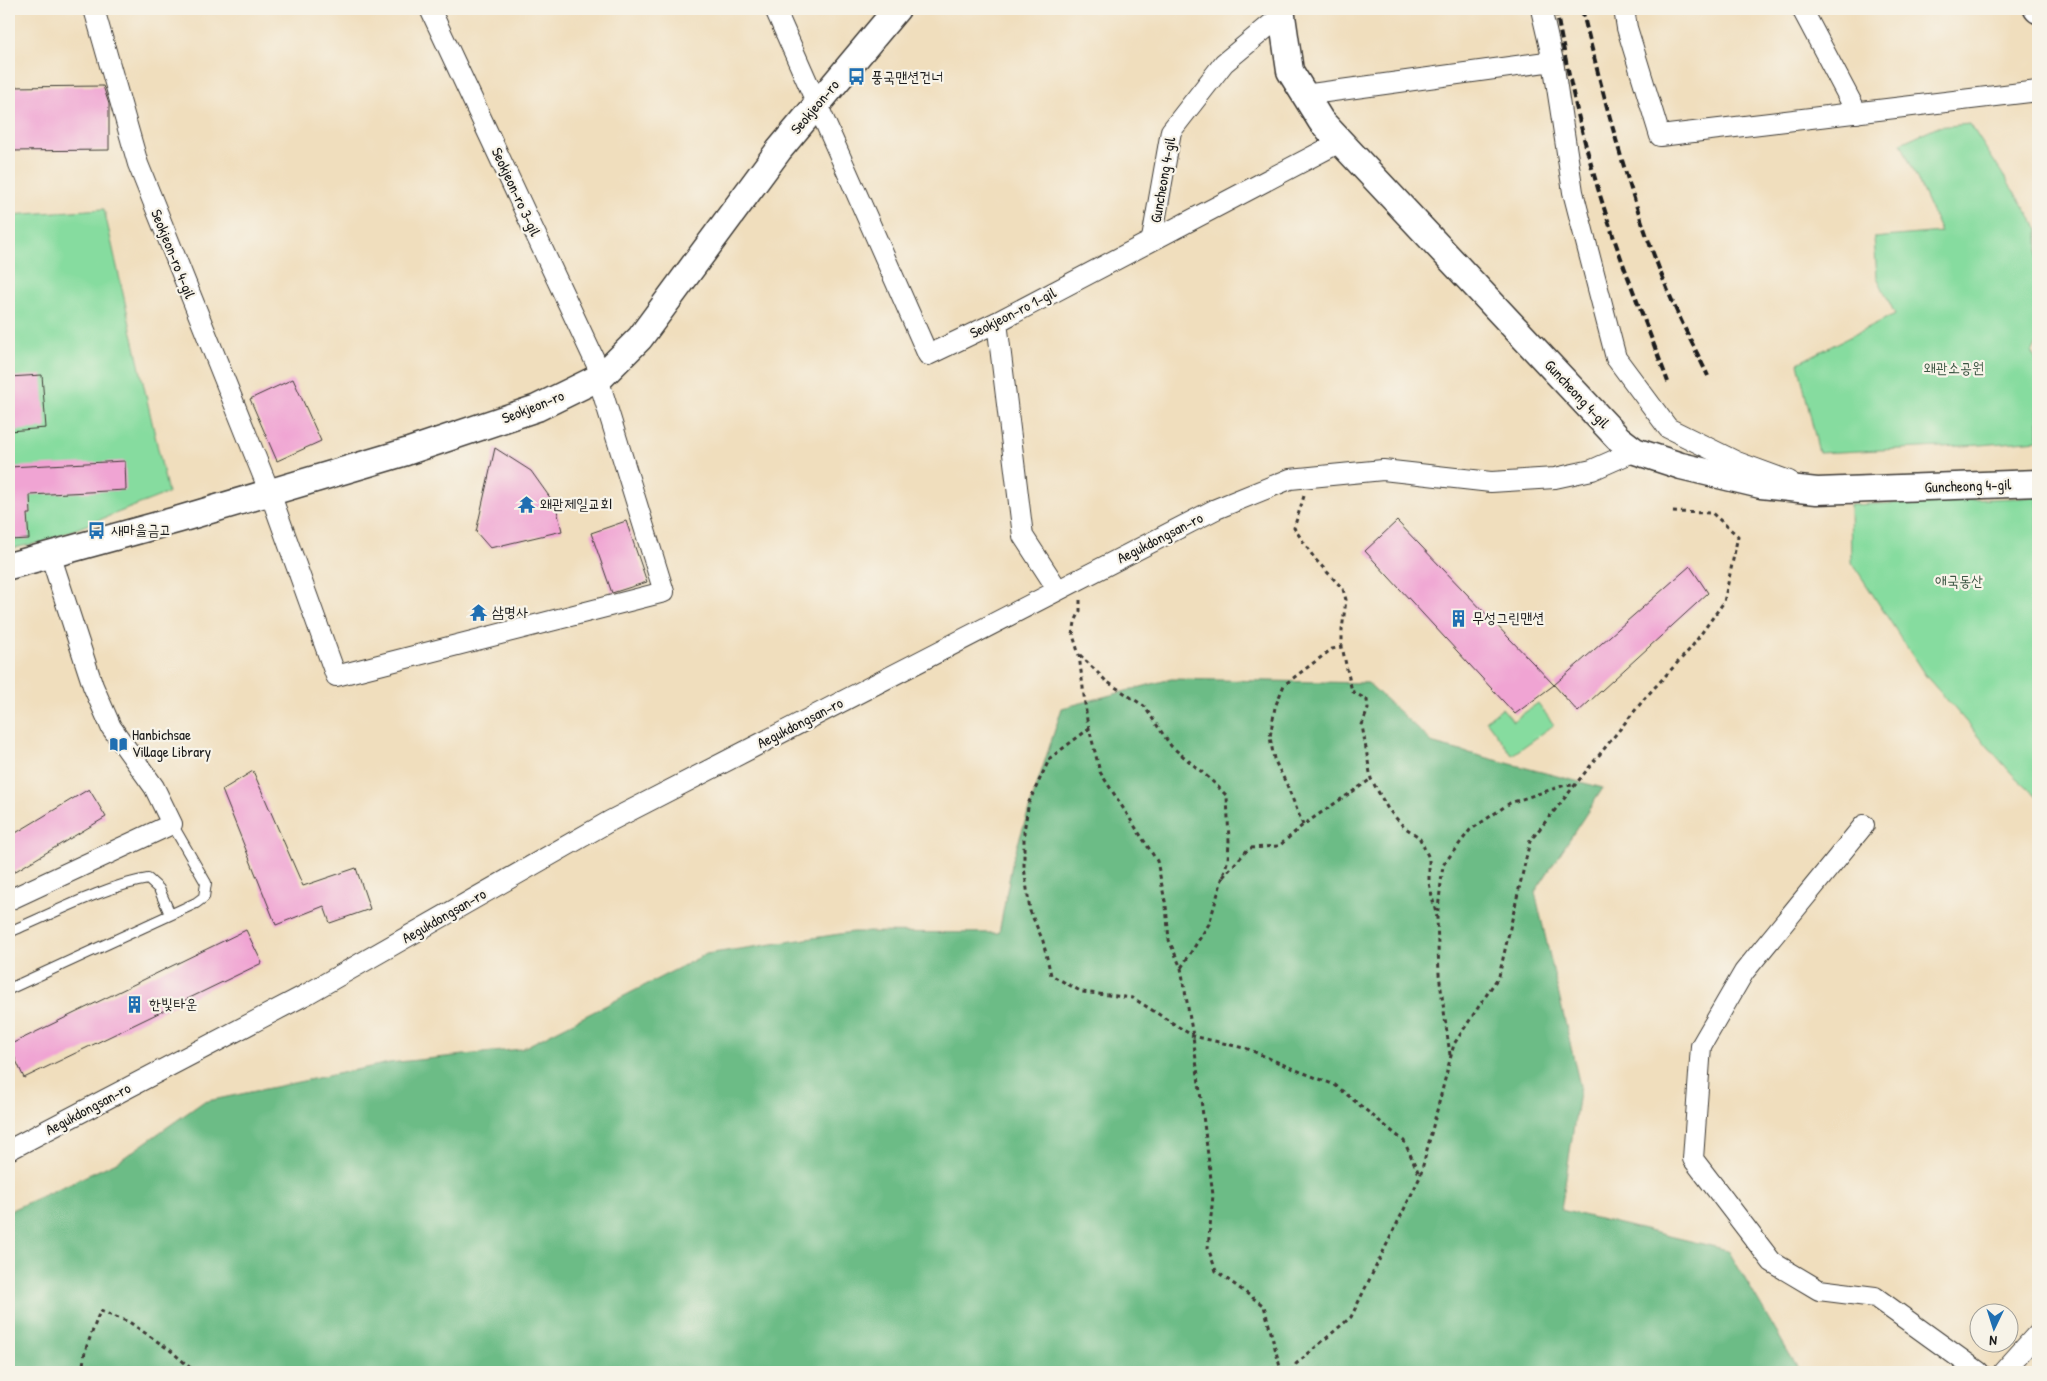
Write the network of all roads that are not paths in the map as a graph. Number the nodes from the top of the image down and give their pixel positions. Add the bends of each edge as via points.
1 (94, 9) edge
2 (430, 9) edge
3 (775, 9) edge
4 (897, 9) edge
5 (1541, 9) edge
6 (1624, 9) edge
7 (1802, 9) edge
8 (1281, 12) edge
9 (1553, 61) junction
10 (2038, 91) edge
11 (1304, 95) junction
12 (817, 104) junction
13 (1856, 113) junction
14 (1340, 142) junction
15 (1152, 239) junction
16 (996, 322) junction
17 (600, 377) junction
18 (1635, 451) junction
19 (2038, 483) edge
20 (1817, 491) junction
21 (270, 492) junction
22 (50, 554) junction
23 (9, 566) edge
24 (1065, 587) junction
25 (172, 824) junction
26 (1864, 824) dead end
27 (9, 900) edge
28 (170, 914) junction
29 (9, 932) edge
30 (9, 988) edge
31 (9, 1150) edge
32 (2038, 1333) edge
33 (1978, 1372) edge
34 (2003, 1372) edge

1 - 21 street, Seokjeon-ro 4-gil via 138,164
2 - 17 street, Seokjeon-ro 3-gil
3 - 12 street
4 - 12 street, Seokjeon-ro
5 - 9 street
6 - 13 street via 1660,136
7 - 13 street
8 - 11 street, Guncheong 4-gil via 1290,71
8 - 15 street, Guncheong 4-gil via 1224,63 1171,131
9 - 11 street
9 - 20 street via 1573,192 1616,358 1668,428 1737,462
10 - 13 street
11 - 14 street, Guncheong 4-gil
12 - 16 street, Seokjeon-ro 1-gil via 928,355
12 - 17 street, Seokjeon-ro via 779,150 640,338
14 - 15 street, Seokjeon-ro 1-gil
14 - 18 street, Guncheong 4-gil via 1618,438
15 - 16 street, Seokjeon-ro 1-gil
16 - 24 street via 1023,536
17 - 21 street, Seokjeon-ro via 537,408 406,452
17 - 21 street, Seokjeon-ro 4-gil via 664,592 336,676
18 - 20 street, Guncheong 4-gil via 1761,485
18 - 24 street, Aegukdongsan-ro via 1592,470 1555,478 1491,482 1383,470 1290,479 1216,509
19 - 20 street, Guncheong 4-gil
21 - 22 street, Seokjeon-ro
22 - 23 street, Seokjeon-ro
22 - 25 street via 93,686 111,727 154,787
24 - 31 street, Aegukdongsan-ro via 610,821 307,994
25 - 27 street
25 - 28 lane via 206,883 204,897
26 - 33 street via 1744,972 1701,1046 1693,1159 1772,1262 1820,1290 1875,1297
28 - 29 lane via 159,889 148,879 107,890
28 - 30 lane
32 - 34 street

